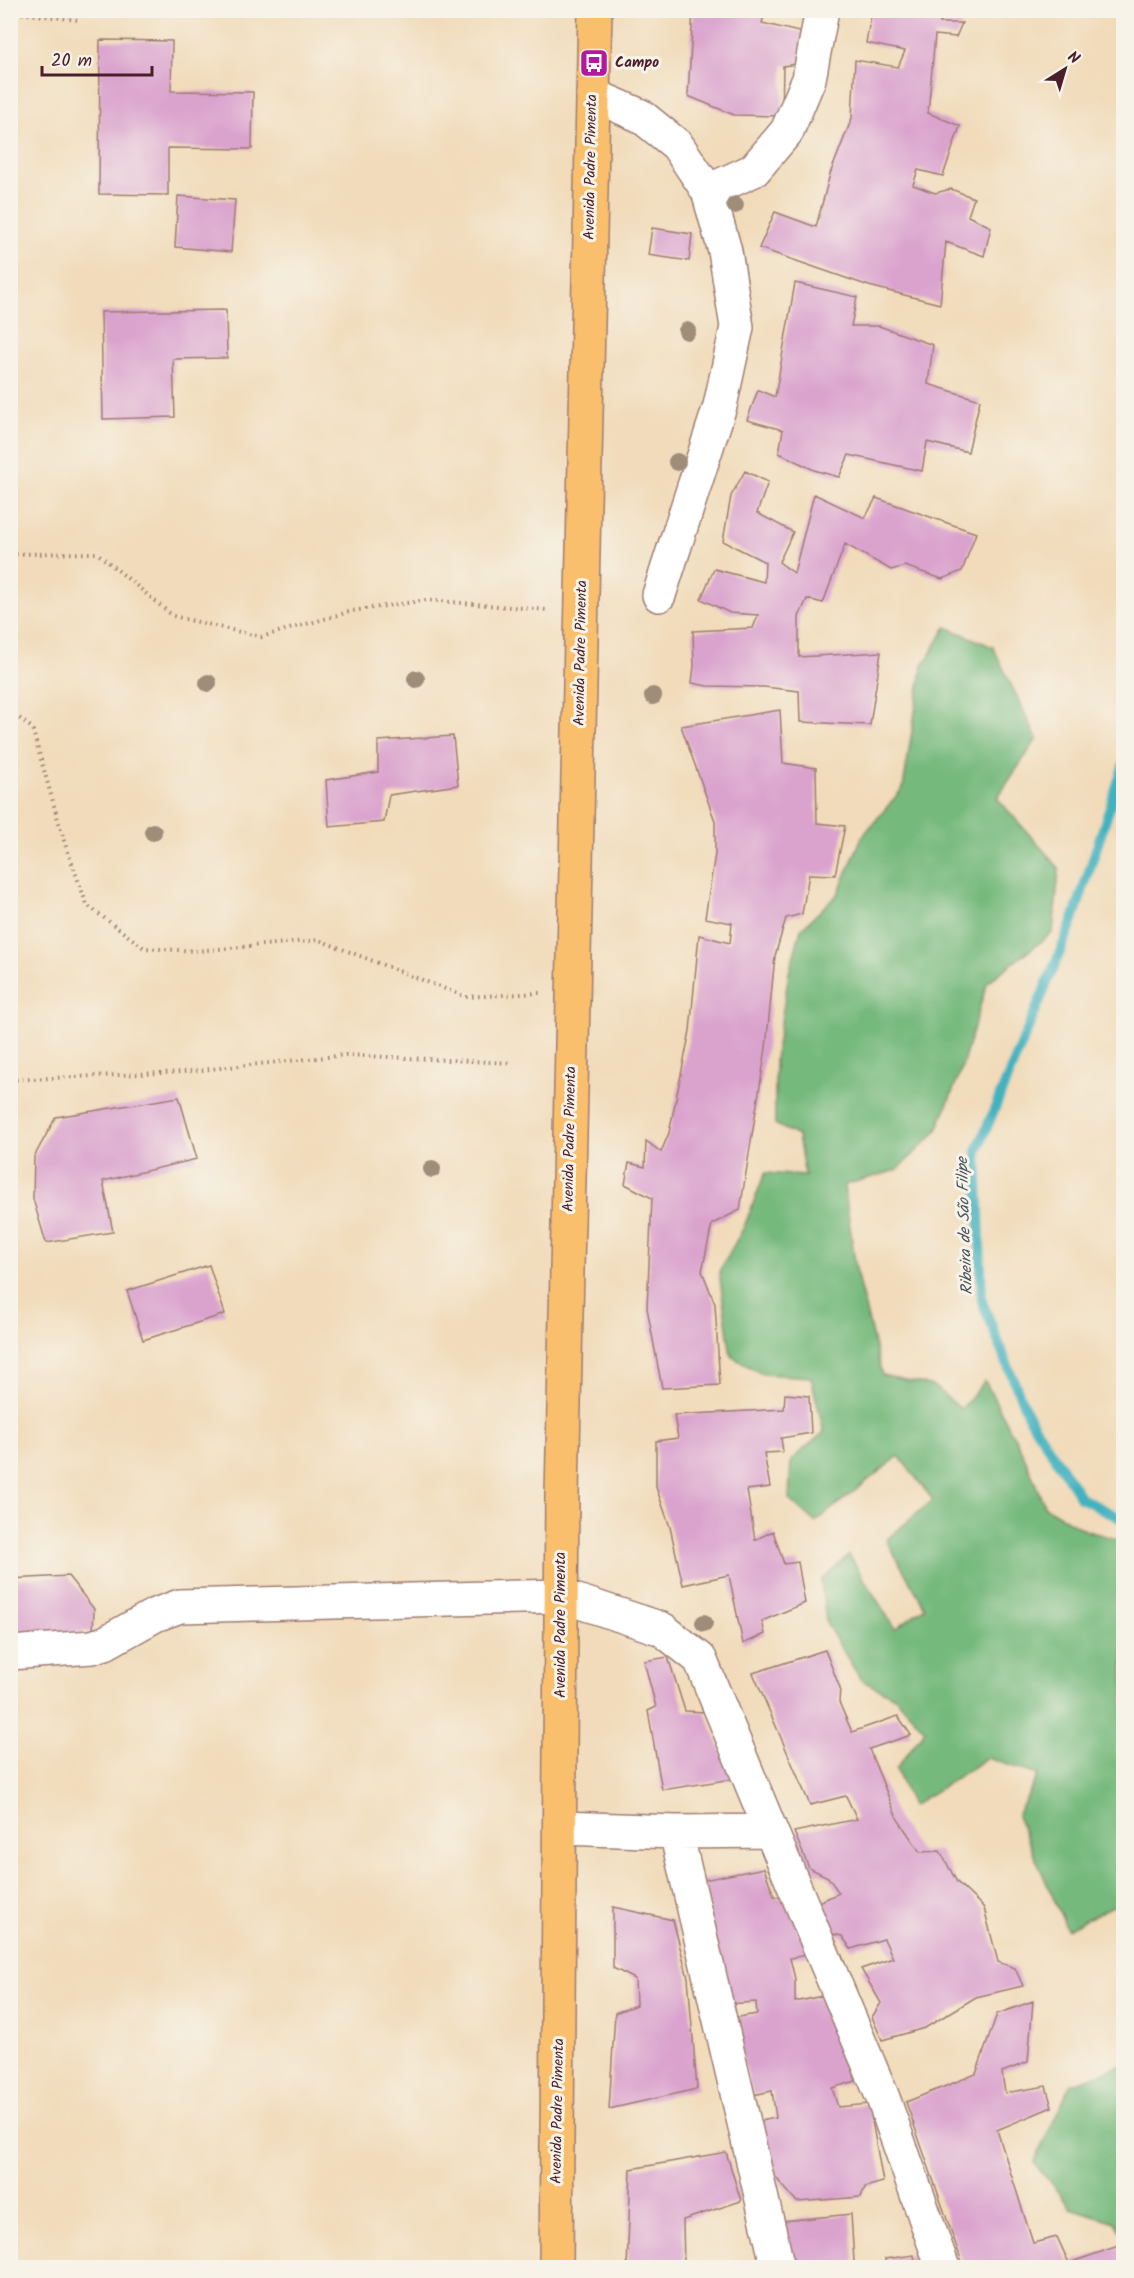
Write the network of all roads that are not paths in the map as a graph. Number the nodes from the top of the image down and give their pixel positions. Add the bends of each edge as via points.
1 (595, 10) edge
2 (822, 10) edge
3 (593, 95) junction
4 (708, 191) junction
5 (659, 596) dead end
6 (562, 1596) junction
7 (10, 1653) edge
8 (561, 1828) junction
9 (771, 1831) junction
10 (676, 1832) junction
11 (556, 2268) edge
12 (778, 2268) edge
13 (943, 2268) edge

1 - 3 main road, Avenida Padre Pimenta
2 - 4 street via 809,79 787,131 754,170
3 - 4 street via 641,116 677,145
3 - 6 main road, Avenida Padre Pimenta
4 - 5 street via 725,251 737,327 720,406
6 - 7 street via 180,1606 92,1647
6 - 8 main road, Avenida Padre Pimenta
6 - 9 street via 662,1629 700,1659
8 - 10 street
8 - 11 main road, Avenida Padre Pimenta
9 - 10 street
9 - 13 street via 883,2098
10 - 12 street

